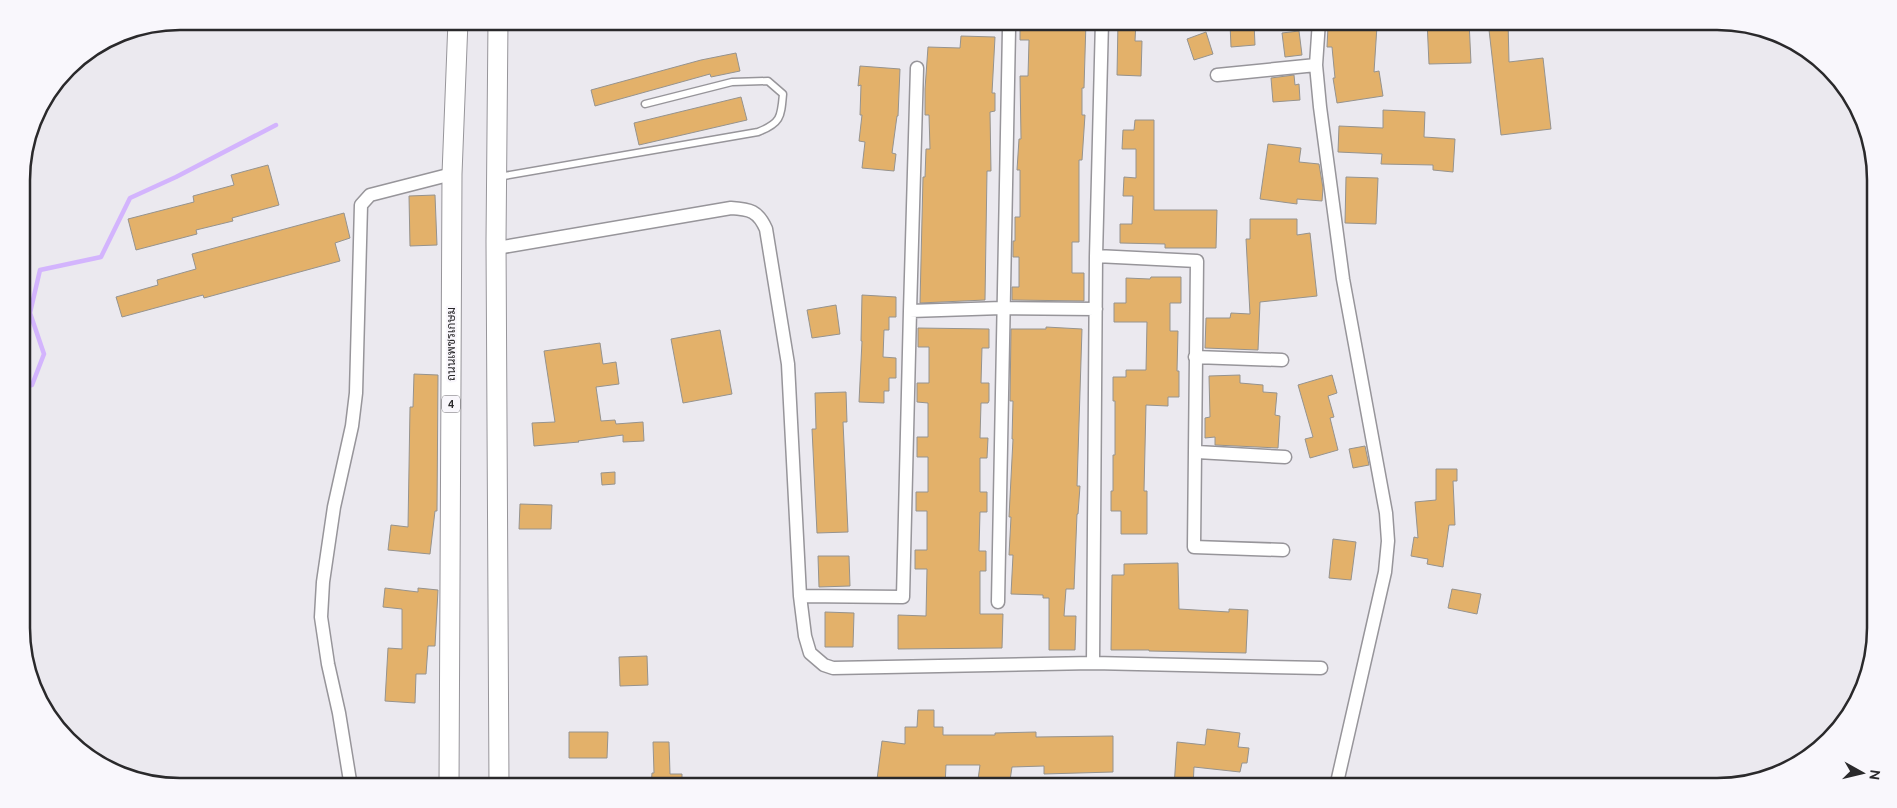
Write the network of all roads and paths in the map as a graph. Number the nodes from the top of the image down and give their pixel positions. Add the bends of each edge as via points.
1 (458, 30) edge
2 (503, 30) edge
3 (1009, 30) edge
4 (1102, 30) edge
5 (1318, 30) edge
6 (1316, 65) junction
7 (917, 68) dead end
8 (1217, 75) dead end
9 (645, 104) dead end
10 (452, 174) junction
11 (496, 178) junction
12 (497, 248) junction
13 (1096, 256) junction
14 (1002, 308) junction
15 (1096, 309) junction
16 (910, 311) junction
17 (1195, 356) junction
18 (1282, 360) dead end
19 (1197, 452) junction
20 (1285, 457) dead end
21 (1283, 550) dead end
22 (800, 596) junction
23 (998, 602) dead end
24 (1094, 663) junction
25 (1321, 668) dead end
26 (349, 778) edge
27 (449, 778) edge
28 (499, 778) edge
29 (1338, 778) edge

1 - 10 main road, ถนนเพชรเกษม / 4
2 - 11 main road
3 - 14 street
4 - 13 street
5 - 6 street
6 - 8 street
6 - 29 street via 1343,279 1386,513 1388,541 1383,581
7 - 16 street
9 - 11 lane via 732,82 768,81 783,94 781,114 773,126 758,132
10 - 26 street via 370,195 361,205 356,393 334,507 323,582 322,617
10 - 27 main road, ถนนเพชรเกษม / 4
11 - 12 main road
12 - 22 street via 732,208 754,212 762,220 788,364
12 - 28 main road
13 - 15 street
13 - 17 street via 1197,261
14 - 15 street
14 - 16 street
14 - 23 street
15 - 24 street
16 - 22 street via 903,597
17 - 18 street
17 - 19 street
19 - 20 street
19 - 21 street via 1194,547
22 - 24 street via 810,653 833,668
24 - 25 street

